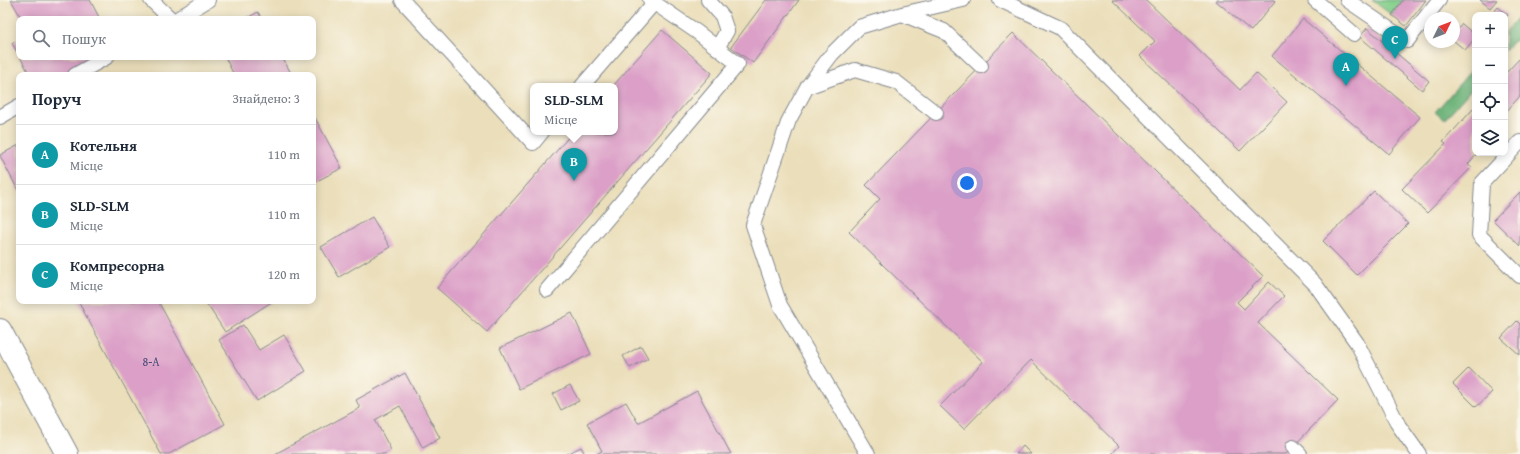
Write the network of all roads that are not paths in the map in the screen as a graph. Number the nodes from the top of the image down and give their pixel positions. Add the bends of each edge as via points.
1 (151, 0) edge
2 (208, 0) edge
3 (402, 0) edge
4 (963, 0) edge
5 (1000, 0) edge
6 (1347, 0) edge
7 (1438, 0) edge
8 (710, 1) edge
9 (1319, 1) edge
10 (652, 2) edge
11 (902, 14) junction
12 (168, 16) edge
13 (182, 16) edge
14 (1354, 34) dead end
15 (717, 48) junction
16 (102, 60) edge
17 (981, 66) dead end
18 (80, 72) edge
19 (584, 83) edge
20 (807, 87) junction
21 (16, 108) edge
22 (936, 113) dead end
23 (0, 117) edge
24 (540, 135) edge
25 (1520, 142) edge
26 (1520, 276) edge
27 (548, 290) dead end
28 (0, 330) edge
29 (67, 454) edge
30 (868, 454) edge
31 (1419, 454) edge

1 - 12 lane
2 - 13 lane
3 - 24 lane via 533,143
4 - 11 lane
5 - 31 lane via 1060,28 1316,284 1357,343 1400,426
6 - 7 lane via 1407,41
8 - 15 lane via 722,16 727,31
9 - 14 lane
10 - 15 lane
10 - 19 lane
11 - 17 lane via 944,31
11 - 20 lane via 859,27 832,54
15 - 27 lane via 738,64
16 - 18 lane
20 - 22 lane via 856,70 896,82
20 - 30 lane via 789,120 753,225 780,305
21 - 23 lane
25 - 26 lane via 1482,183 1479,235
28 - 29 street

